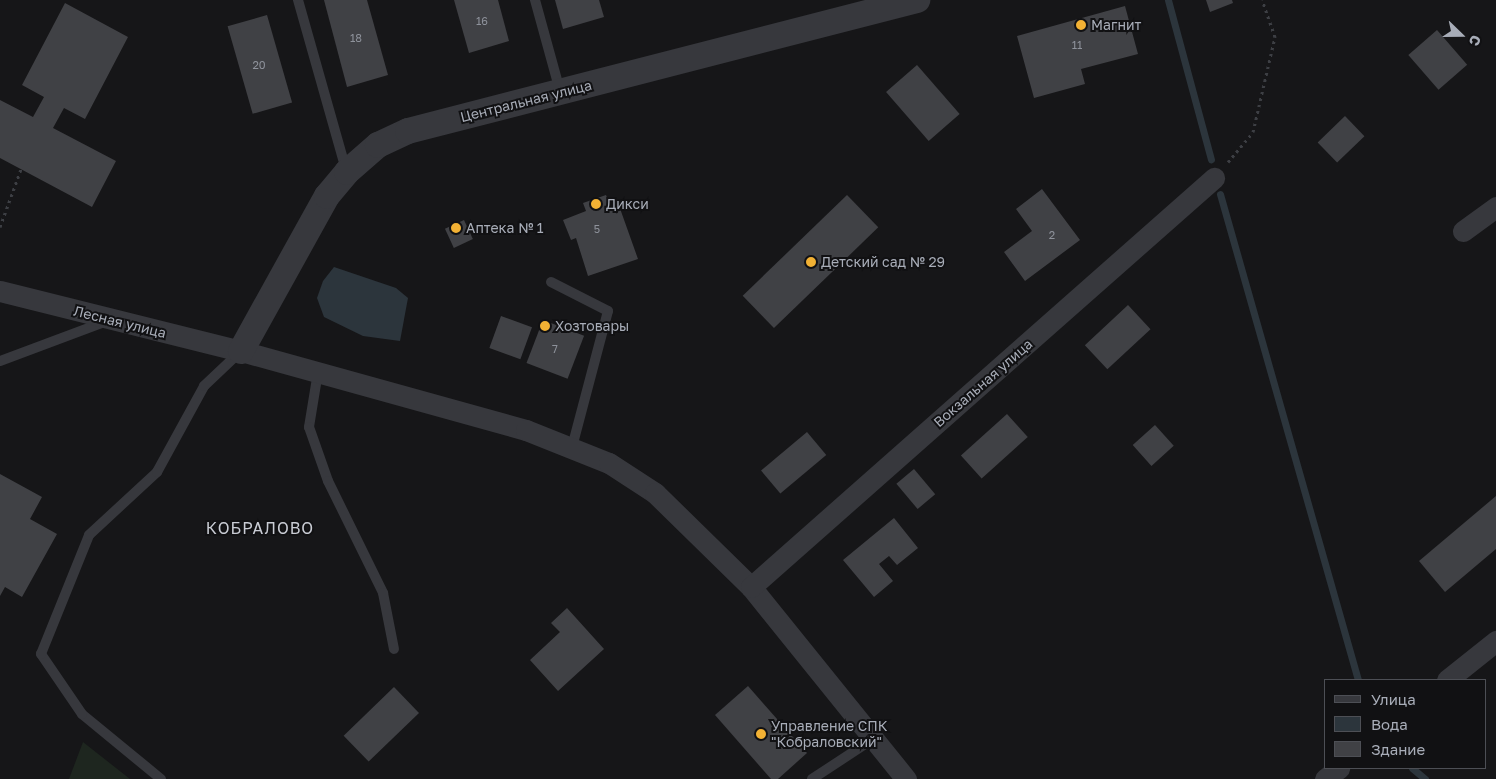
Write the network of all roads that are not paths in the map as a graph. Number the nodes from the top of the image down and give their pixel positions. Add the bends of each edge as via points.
1 (298, 0) edge
2 (535, 0) edge
3 (916, 0) edge
4 (560, 92) junction
5 (347, 172) junction
6 (1214, 178) road end
7 (1496, 207) edge
8 (1463, 231) dead end
9 (551, 282) dead end
10 (0, 291) edge
11 (109, 320) junction
12 (241, 351) junction
13 (0, 361) edge
14 (318, 372) junction
15 (572, 447) junction
16 (752, 587) junction
17 (1496, 641) edge
18 (394, 649) dead end
19 (1448, 679) edge
20 (873, 739) junction
21 (1338, 769) edge
22 (161, 779) edge
23 (812, 779) edge
24 (906, 779) edge
25 (1325, 779) edge

1 - 5 lane
2 - 4 lane
3 - 4 street, Центральная улица
4 - 5 street, Центральная улица via 408,131 378,145
5 - 12 street, Центральная улица via 327,196
6 - 16 street, Вокзальная улица
7 - 8 street
9 - 15 lane via 608,311
10 - 11 street, Лесная улица
11 - 12 street, Лесная улица
11 - 13 lane
12 - 14 street, Лесная улица
12 - 22 lane via 204,386 157,472 89,535 41,654 82,714
14 - 15 street, Лесная улица via 526,430
14 - 18 lane via 309,427 328,481 383,593
15 - 16 street, Лесная улица via 609,463 655,493
16 - 20 street, Лесная улица
17 - 19 street
20 - 23 lane
20 - 24 street, Лесная улица
21 - 25 street

